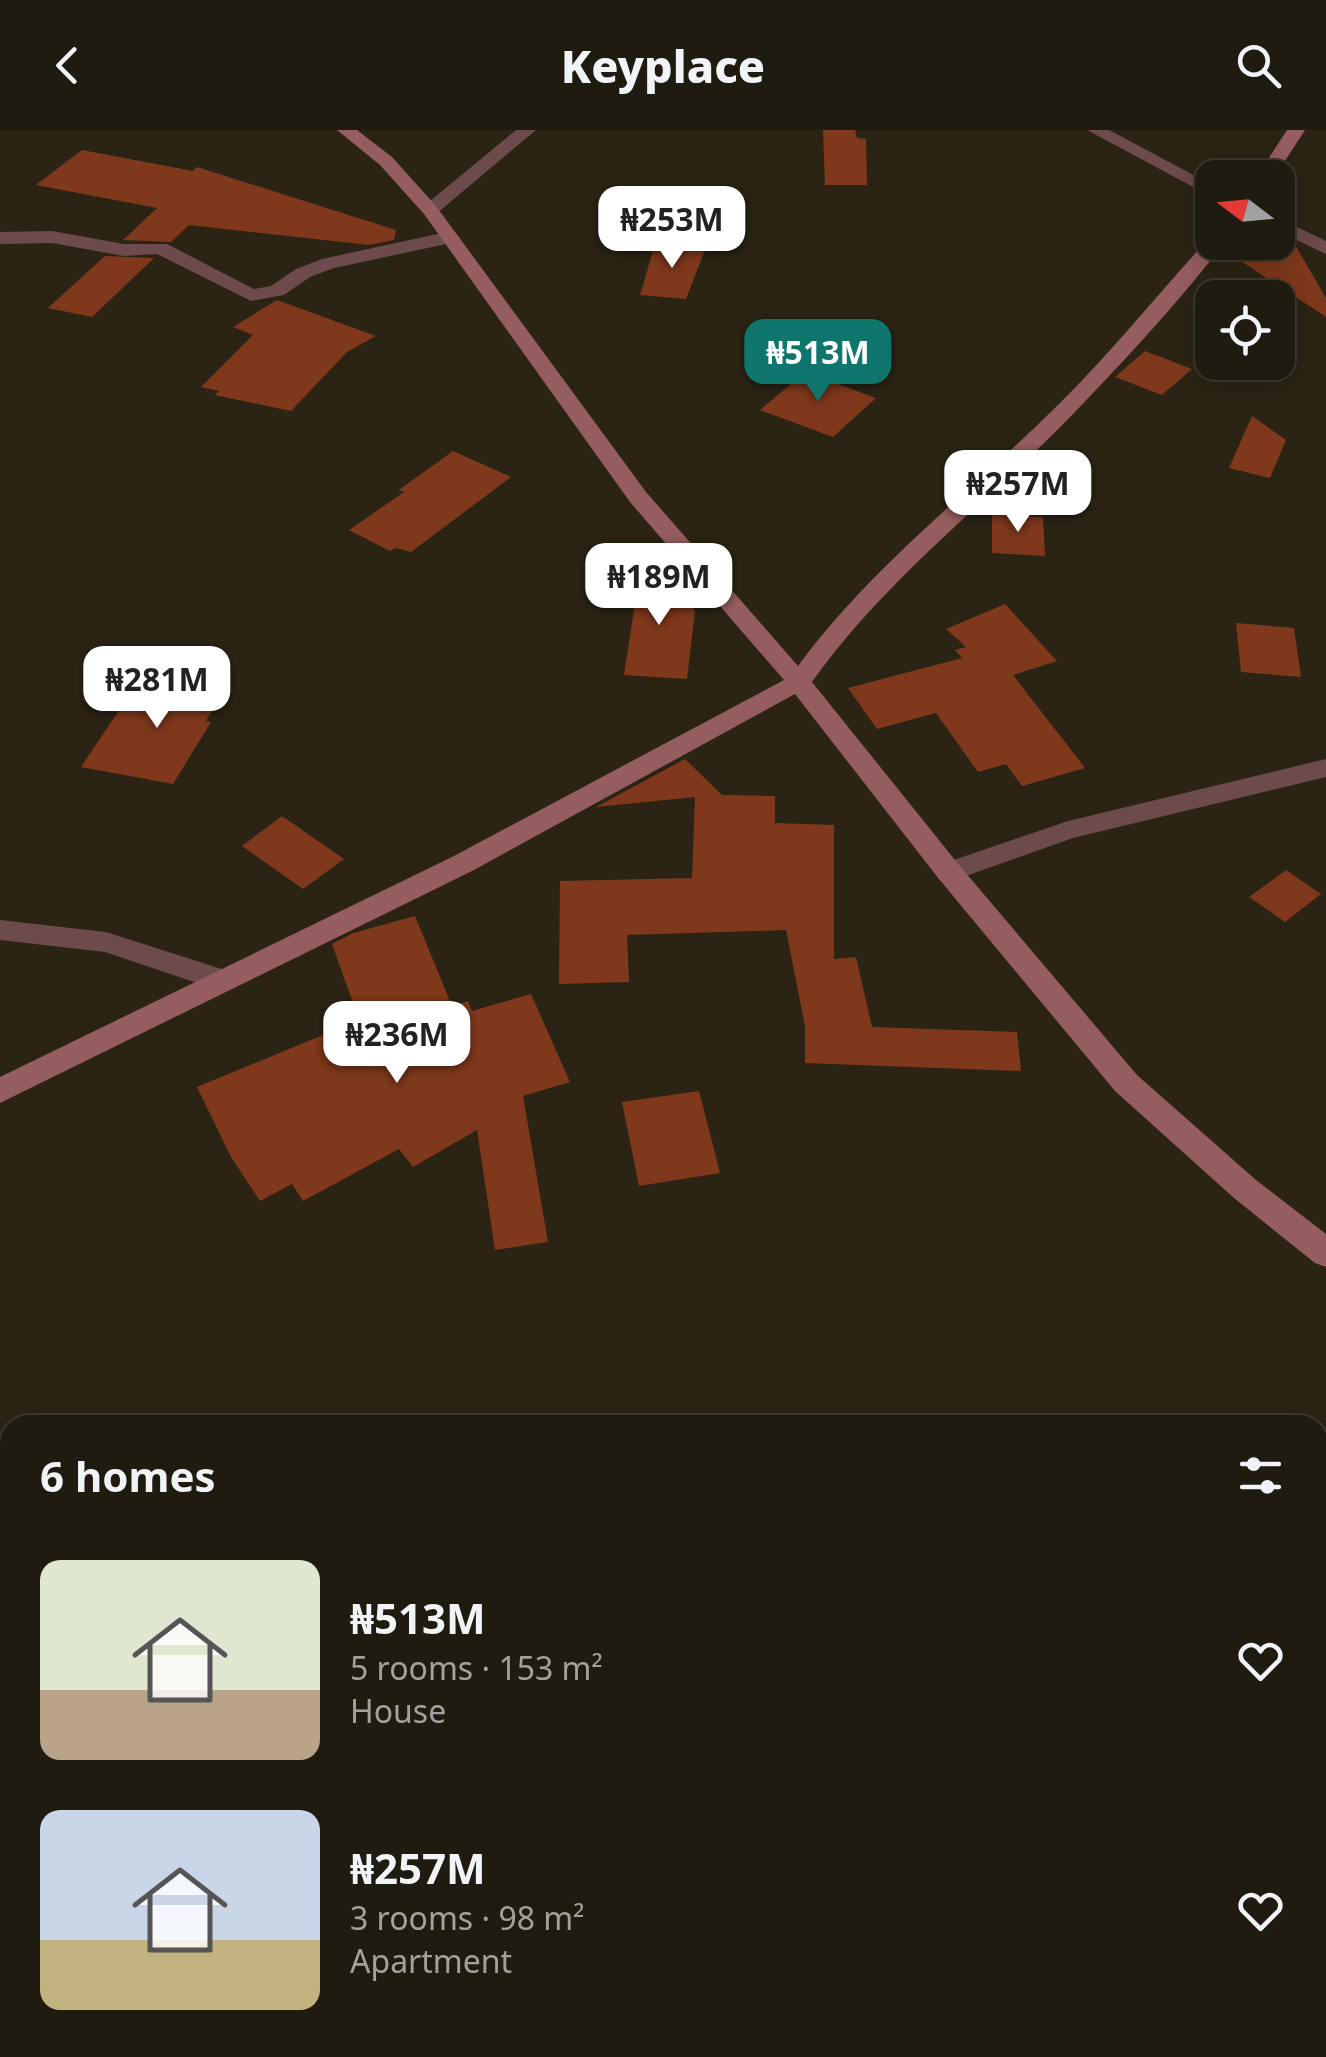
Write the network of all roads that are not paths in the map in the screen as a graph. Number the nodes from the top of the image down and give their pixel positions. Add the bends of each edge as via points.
1 (346, 130) edge
2 (526, 130) edge
3 (1096, 130) edge
4 (1296, 130) edge
5 (1277, 160) edge
6 (1195, 183) edge
7 (430, 210) junction
8 (1295, 232) edge
9 (451, 237) junction
10 (0, 238) edge
11 (1326, 248) edge
12 (1200, 260) edge
13 (799, 682) junction
14 (1326, 768) edge
15 (949, 872) junction
16 (0, 930) edge
17 (221, 980) junction
18 (0, 1091) edge
19 (1326, 1252) edge

1 - 7 street via 386,161
2 - 7 street
3 - 6 street
4 - 5 street
7 - 9 street
8 - 11 street
9 - 10 street via 329,263 264,295 160,248
9 - 13 street via 638,496
12 - 13 street via 1065,410 873,590
13 - 15 street
13 - 17 street via 462,864
14 - 15 street via 1068,830
15 - 19 street via 1126,1083
16 - 17 street via 106,942
17 - 18 street

